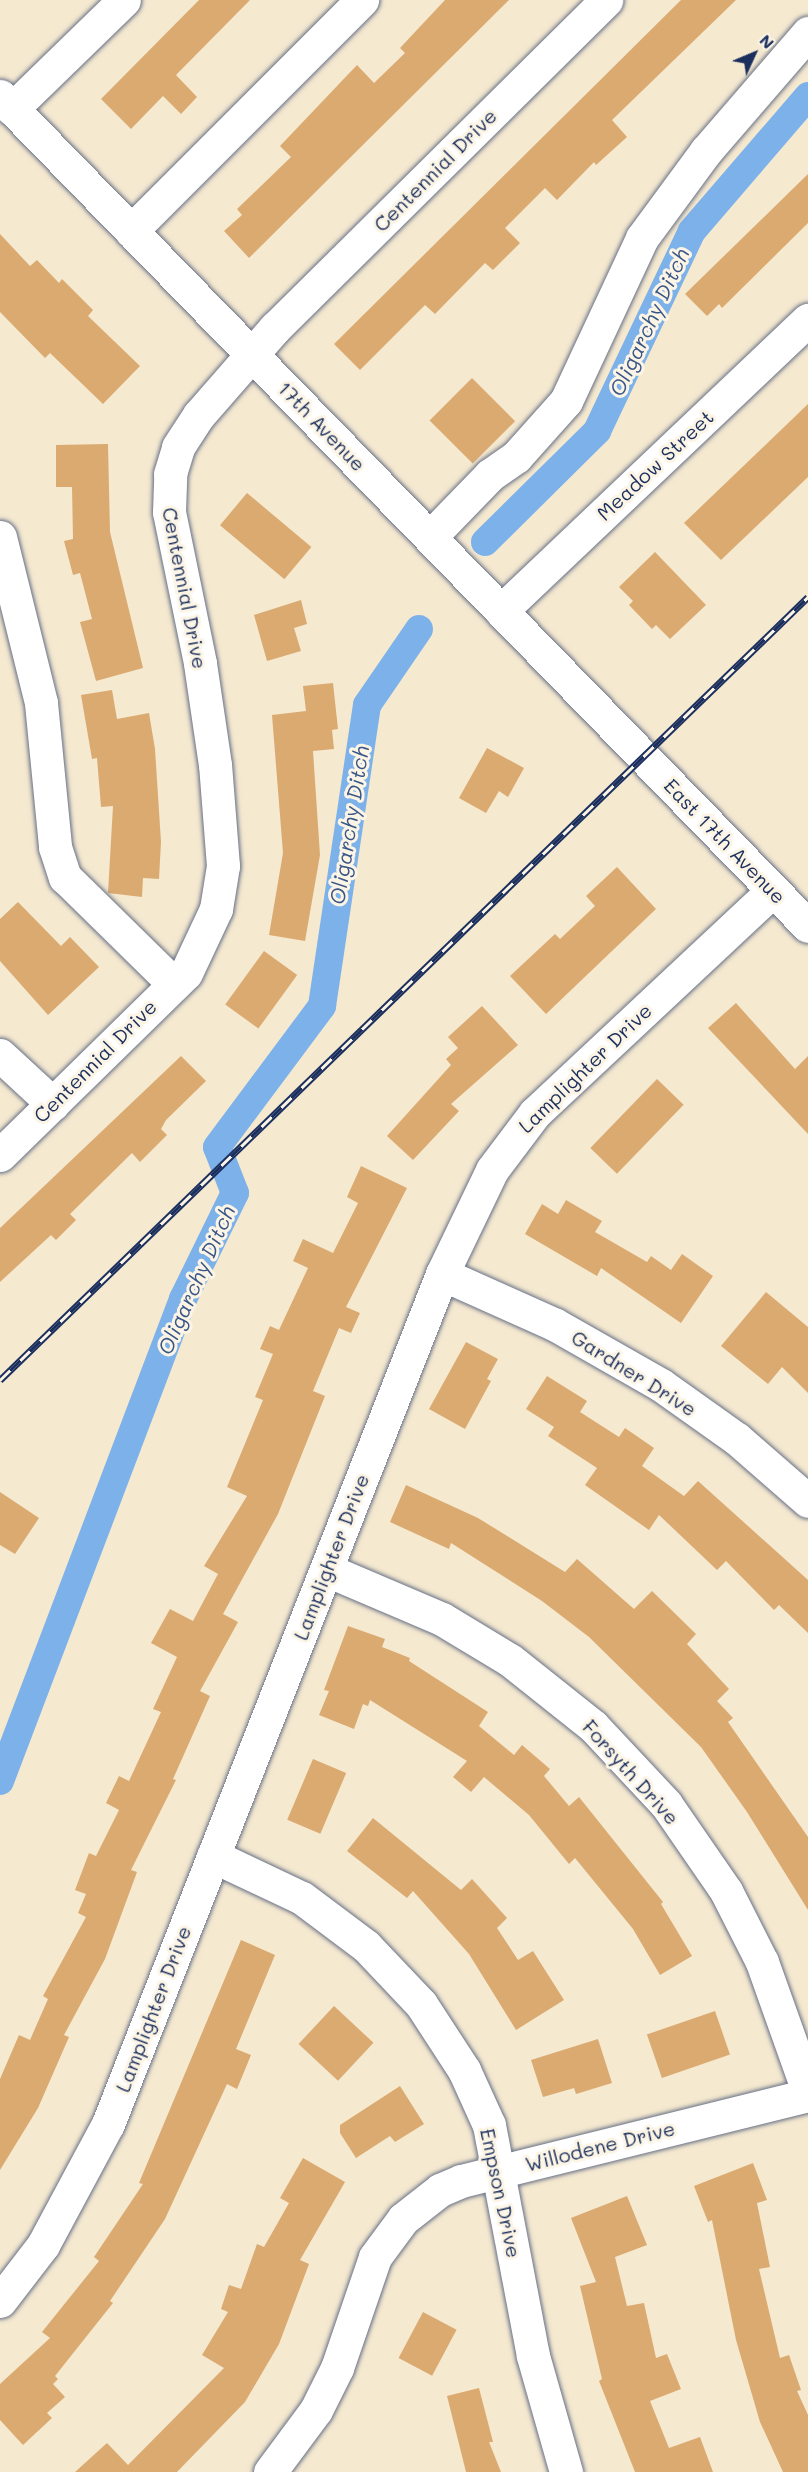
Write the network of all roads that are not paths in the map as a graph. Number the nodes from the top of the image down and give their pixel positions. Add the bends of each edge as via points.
1 (124, 0) edge
2 (362, 0) edge
3 (606, 0) edge
4 (808, 33) edge
5 (6, 103) edge
6 (131, 231) junction
7 (808, 320) edge
8 (252, 353) junction
9 (0, 537) edge
10 (429, 537) junction
11 (501, 610) junction
12 (643, 757) joint
13 (772, 890) junction
14 (808, 926) edge
15 (174, 984) junction
16 (0, 1055) edge
17 (53, 1104) junction
18 (0, 1155) edge
19 (442, 1274) junction
20 (808, 1501) edge
21 (327, 1570) junction
22 (213, 1856) junction
23 (808, 2093) edge
24 (499, 2172) junction
25 (0, 2301) edge
26 (270, 2472) edge
27 (566, 2472) edge

1 - 5 street
2 - 6 street
3 - 8 street, Centennial Drive
4 - 10 street via 706,151 642,238 567,401 516,458 490,475
5 - 6 street, 17th Avenue
6 - 8 street, 17th Avenue
7 - 11 street, Meadow Street
8 - 10 street, 17th Avenue
8 - 15 street, Centennial Drive via 199,415 178,447 170,474 169,513 200,663 215,765 223,867 216,909 206,935 186,973
9 - 15 street via 40,703 55,847 65,878
10 - 11 street, 17th Avenue
11 - 12 street, 17th Avenue
12 - 13 street, East 17th Avenue
13 - 14 street, East 17th Avenue
13 - 19 street, Lamplighter Drive via 516,1134 492,1170
15 - 17 street, Centennial Drive
16 - 17 street
17 - 18 street, Centennial Drive
19 - 20 street, Gardner Drive via 554,1324 661,1385 737,1439
19 - 21 street, Lamplighter Drive
21 - 22 street, Lamplighter Drive
21 - 23 street, Forsyth Drive via 442,1619 510,1660 593,1726 658,1795 726,1891 762,1962
22 - 24 street, Empson Drive via 302,1898 366,1946 421,2004 464,2070 489,2125
22 - 25 street, Lamplighter Drive via 89,2166 43,2245
23 - 24 street, Willodene Drive
24 - 26 street, Willodene Drive via 440,2190 403,2219 375,2257 337,2368 316,2410
24 - 27 street, Empson Drive via 532,2356

